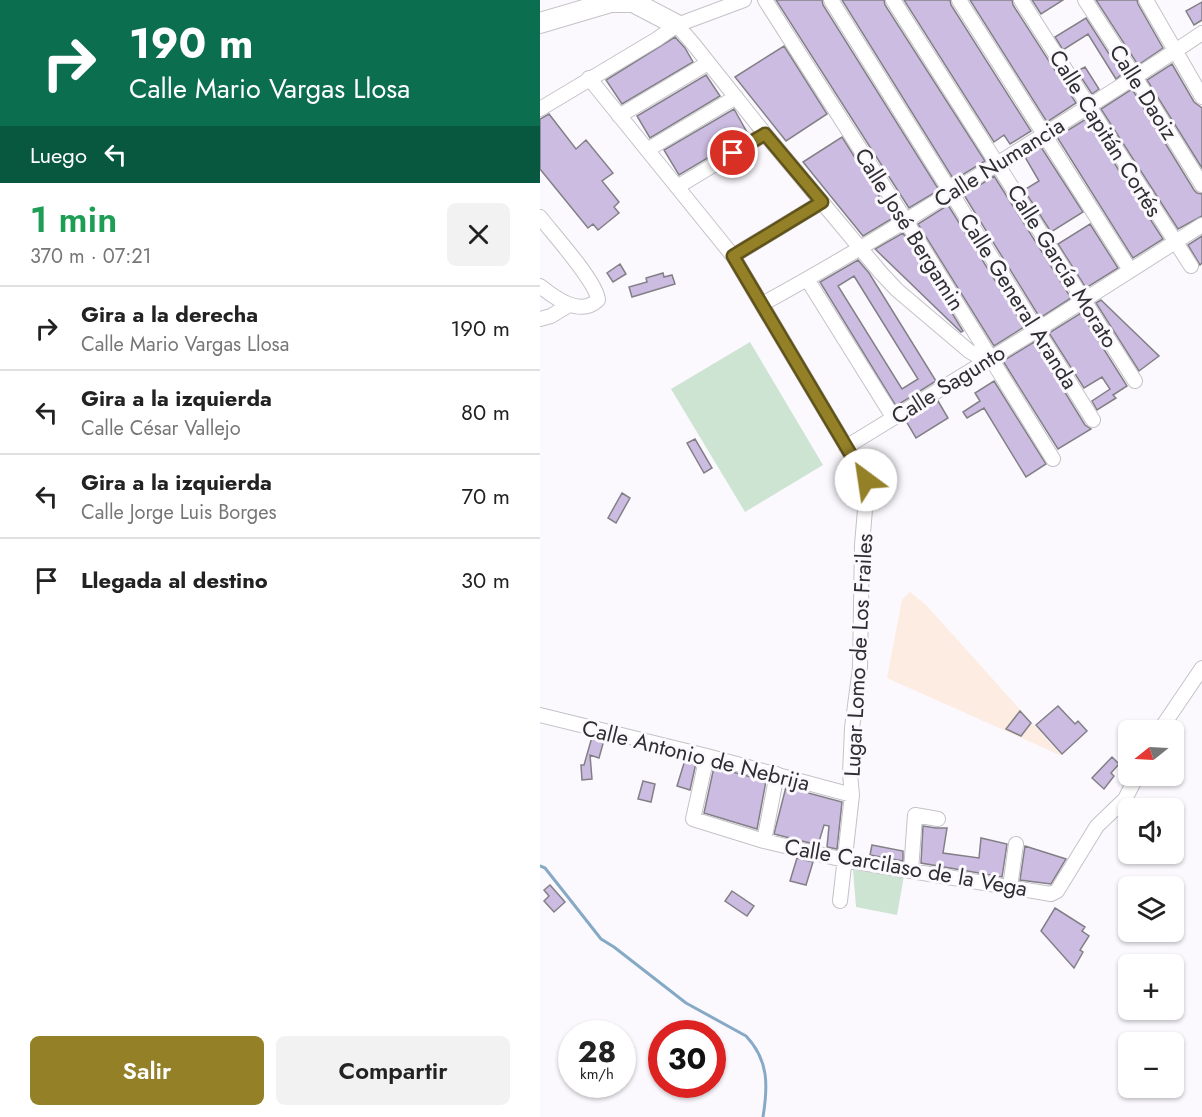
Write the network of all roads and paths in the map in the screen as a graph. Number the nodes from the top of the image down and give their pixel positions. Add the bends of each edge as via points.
1 (587, 0) edge
2 (625, 0) edge
3 (744, 0) edge
4 (765, 0) edge
5 (831, 0) edge
6 (893, 0) edge
7 (959, 0) edge
8 (1021, 0) edge
9 (1085, 0) edge
10 (1146, 0) edge
11 (540, 14) edge
12 (540, 23) edge
13 (677, 25) junction
14 (1202, 33) edge
15 (1176, 51) junction
16 (708, 63) junction
17 (1136, 77) junction
18 (590, 78) junction
19 (736, 97) junction
20 (1202, 97) edge
21 (1089, 107) junction
22 (540, 109) edge
23 (619, 116) junction
24 (765, 134) junction
25 (1043, 135) junction
26 (647, 150) junction
27 (998, 163) junction
28 (1202, 185) edge
29 (677, 187) junction
30 (952, 192) junction
31 (822, 202) junction
32 (540, 218) edge
33 (906, 221) junction
34 (1202, 225) edge
35 (1175, 242) junction
36 (861, 249) junction
37 (733, 256) junction
38 (1191, 266) dead end
39 (1130, 270) junction
40 (807, 279) junction
41 (540, 286) edge
42 (1083, 300) junction
43 (762, 304) junction
44 (569, 305) junction
45 (540, 319) edge
46 (1036, 330) junction
47 (976, 334) junction
48 (964, 346) junction
49 (990, 357) junction
50 (968, 371) junction
51 (1135, 381) dead end
52 (893, 417) junction
53 (1093, 420) dead end
54 (846, 447) junction
55 (1053, 459) dead end
56 (1202, 668) edge
57 (540, 715) edge
58 (1167, 720) edge
59 (707, 756) junction
60 (777, 774) junction
61 (1132, 786) edge
62 (852, 795) junction
63 (938, 819) dead end
64 (764, 841) junction
65 (1016, 844) dead end
66 (844, 860) junction
67 (911, 871) junction
68 (1010, 887) junction
69 (840, 902) dead end

1 - 11 highway
2 - 12 highway
2 - 13 highway
3 - 13 street
4 - 33 street, Calle José Bergamin
5 - 30 street, Calle General Aranda
6 - 27 street, Calle García Morato
7 - 25 street
8 - 21 street, Calle Capitán Cortés
9 - 17 street, Calle Daoiz
10 - 15 street
13 - 16 street
13 - 18 street
14 - 15 street, Calle Numancia
15 - 17 street, Calle Numancia
15 - 20 street
16 - 19 street
16 - 23 street
17 - 21 street, Calle Numancia
17 - 28 street, Calle Daoiz
18 - 22 street
18 - 23 street
19 - 24 street
19 - 26 street
21 - 25 street, Calle Numancia
21 - 35 street, Calle Capitán Cortés
23 - 26 street
24 - 29 street
24 - 31 street
25 - 27 street, Calle Numancia
25 - 39 street
26 - 29 street
27 - 30 street, Calle Numancia
27 - 42 street, Calle García Morato
29 - 37 street
30 - 33 street, Calle Numancia
30 - 46 street, Calle General Aranda
31 - 36 street
31 - 37 street
32 - 44 street via 598,294 595,304
33 - 36 street, Calle Numancia
33 - 47 street, Calle José Bergamin
34 - 35 street, Calle Sagunto
35 - 38 street, Calle Capitán Cortés
35 - 39 street, Calle Sagunto
36 - 40 street, Calle Numancia
36 - 48 street via 897,290
37 - 43 street
39 - 42 street, Calle Sagunto
40 - 43 street, Calle Numancia
40 - 52 street
41 - 44 street
42 - 46 street, Calle Sagunto
42 - 51 street, Calle García Morato
43 - 54 street
44 - 45 street
46 - 49 street, Calle Sagunto
46 - 53 street, Calle General Aranda
47 - 48 street
47 - 49 street, Calle José Bergamin
48 - 49 street via 979,357
48 - 50 street via 971,360
49 - 50 street, Calle Sagunto
49 - 55 street, Calle José Bergamin
50 - 52 street, Calle Sagunto
52 - 54 street, Calle Sagunto
54 - 62 street, Lugar Lomo de Los Frailes via 867,486 860,668 850,762
56 - 58 street
57 - 59 street, Calle Antonio de Nebrija
59 - 60 street, Calle Antonio de Nebrija
59 - 64 street, Calle Carcilaso de la Vega via 693,819
60 - 62 street, Calle Antonio de Nebrija
60 - 64 street
61 - 68 street, Calle Carcilaso de la Vega via 1125,799 1097,826 1054,893
62 - 66 street, Lugar Lomo de Los Frailes
63 - 67 street via 915,815
64 - 66 street, Calle Carcilaso de la Vega
65 - 68 street
66 - 67 street, Calle Carcilaso de la Vega
66 - 69 street, Lugar Lomo de Los Frailes
67 - 68 street, Calle Carcilaso de la Vega

